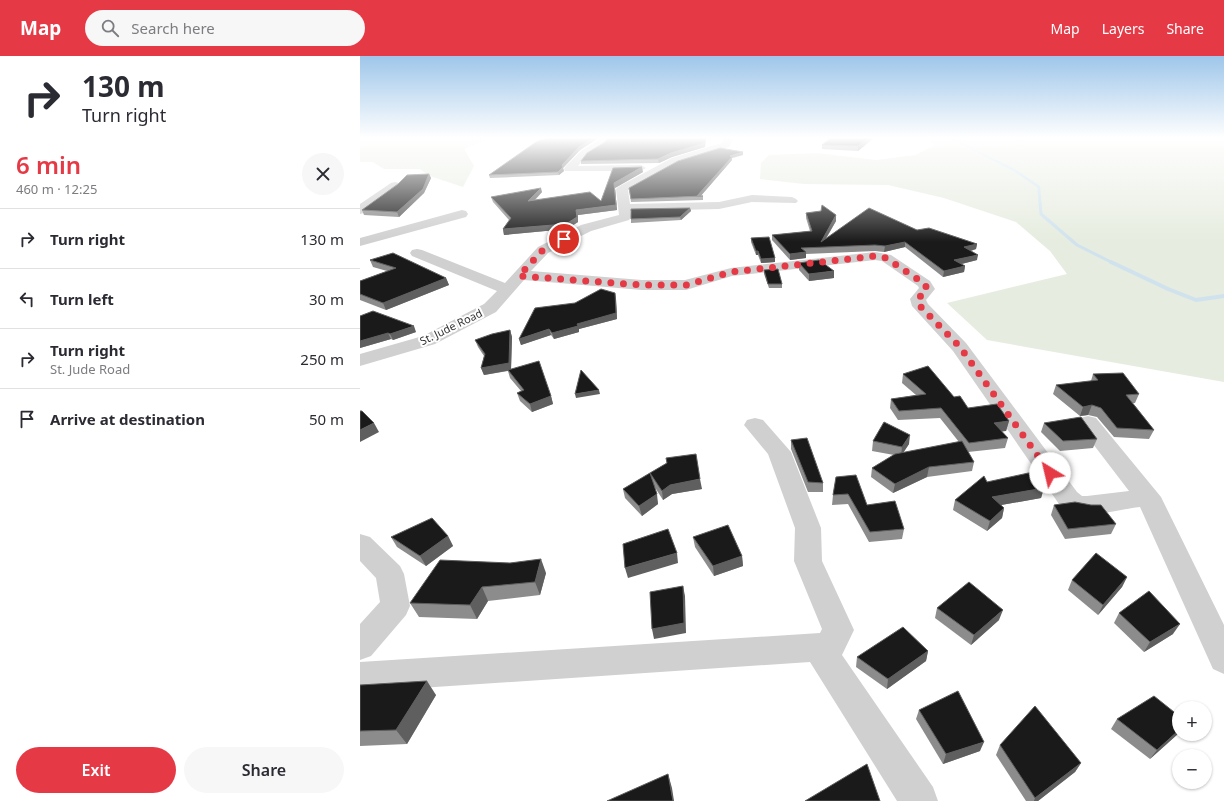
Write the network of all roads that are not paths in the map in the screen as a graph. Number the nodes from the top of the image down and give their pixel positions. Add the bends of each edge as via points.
1 (653, 172) edge
2 (395, 184) edge
3 (792, 201) dead end
4 (624, 208) junction
5 (360, 210) edge
6 (462, 214) dead end
7 (360, 242) edge
8 (417, 253) dead end
9 (519, 276) junction
10 (507, 288) junction
11 (360, 360) edge
12 (1088, 423) dead end
13 (755, 425) dead end
14 (1148, 497) junction
15 (360, 544) edge
16 (360, 646) edge
17 (825, 655) junction
18 (1224, 659) edge
19 (360, 677) edge
20 (919, 801) edge

1 - 4 street via 622,189
2 - 5 street
3 - 4 street via 740,200 730,205 717,206
4 - 9 street, St. Jude Road via 625,217 586,228 543,250
6 - 7 street
8 - 10 street
9 - 10 street, St. Jude Road
9 - 14 street via 642,285 686,285 731,272 876,256 886,258 925,284 927,289 918,299 920,306 960,347 1068,498 1076,504 1087,505
10 - 11 street, St. Jude Road via 490,308 429,340
12 - 14 street
13 - 17 street via 779,452 808,528 808,561 838,630
14 - 18 street
15 - 16 street via 390,574 394,606
17 - 19 street via 818,647
17 - 20 street

